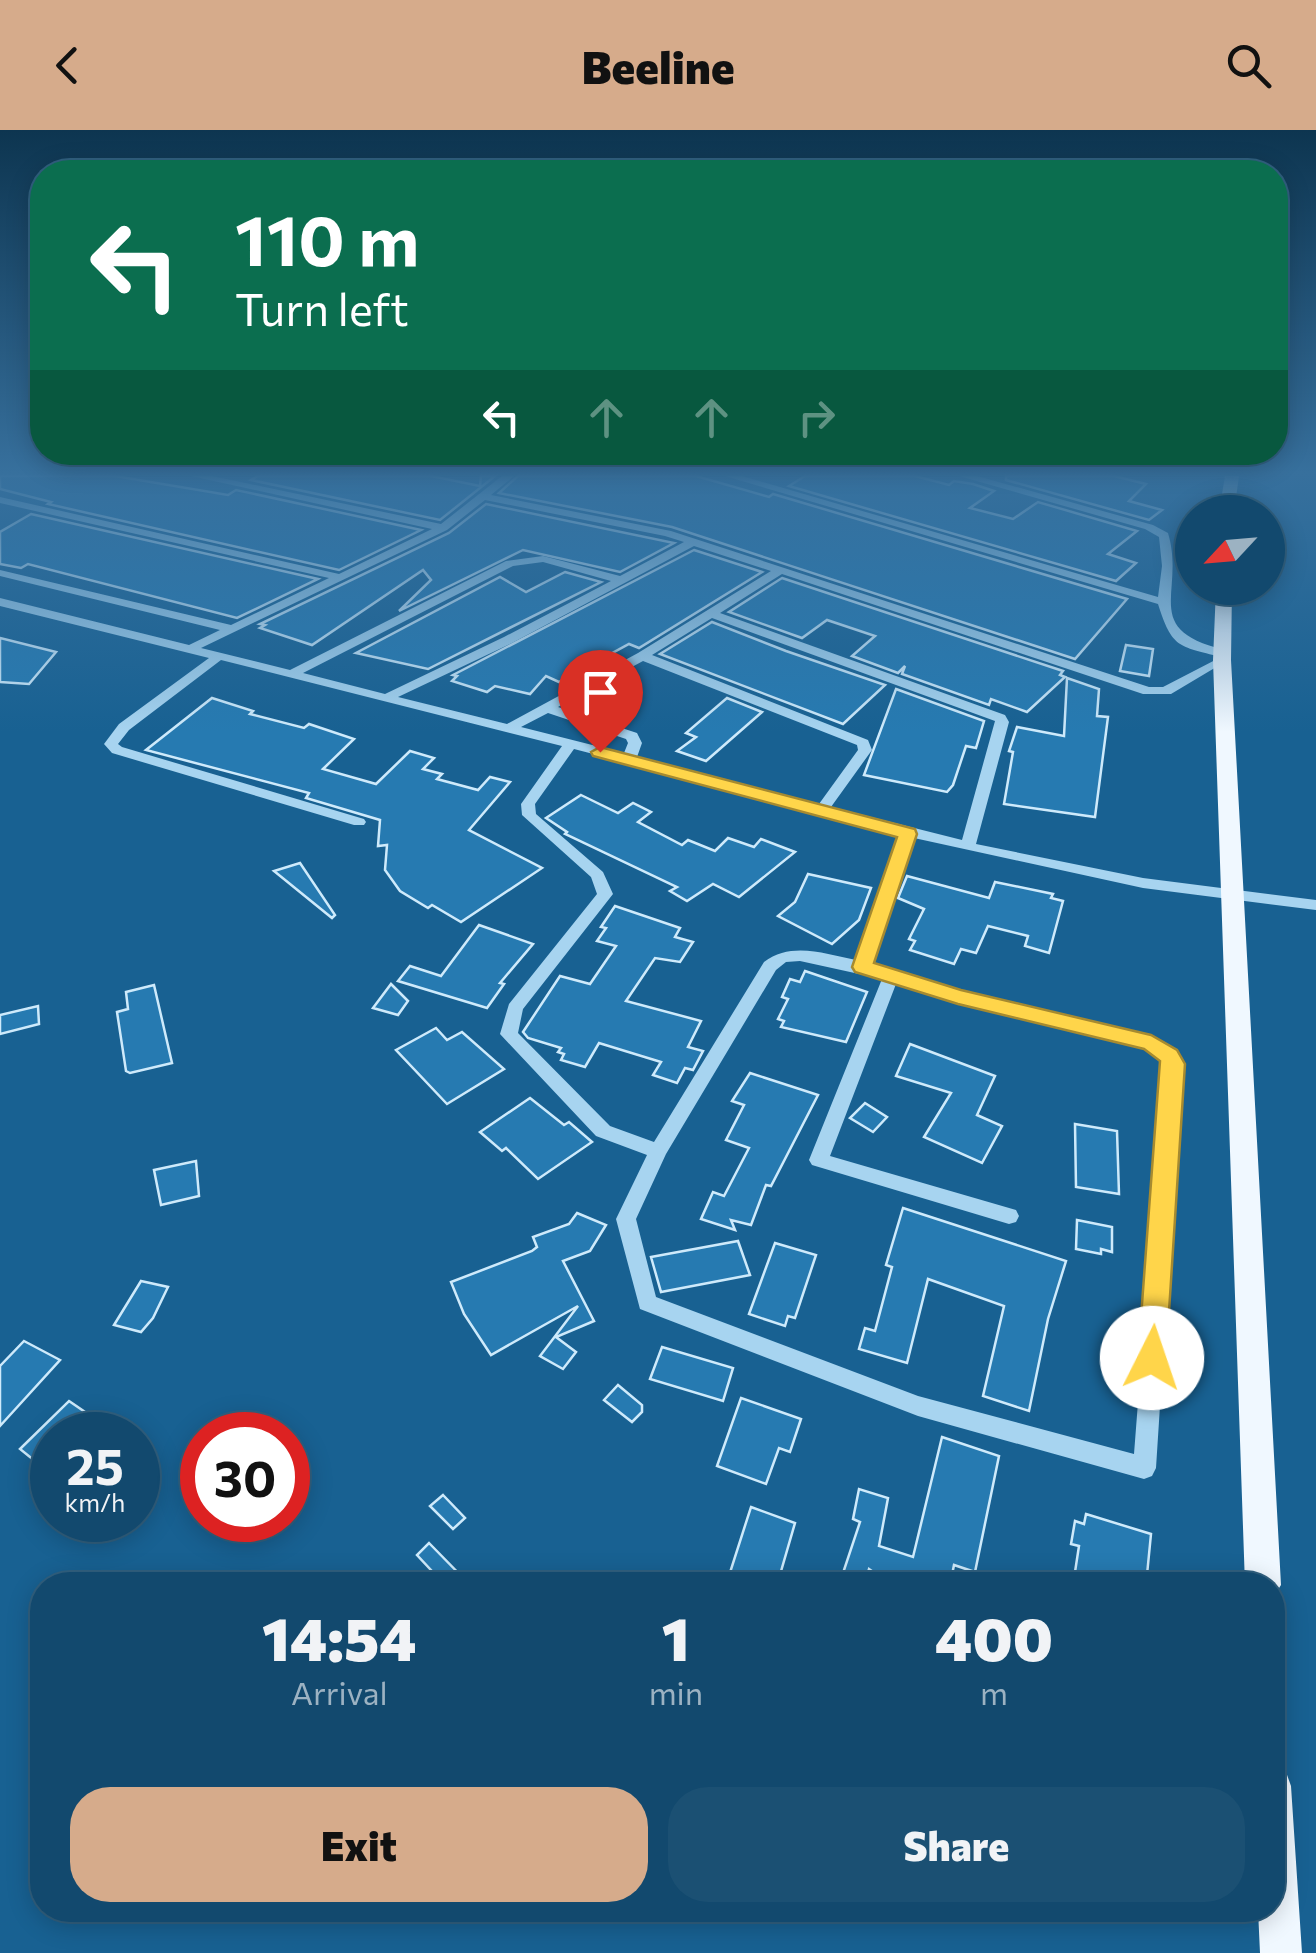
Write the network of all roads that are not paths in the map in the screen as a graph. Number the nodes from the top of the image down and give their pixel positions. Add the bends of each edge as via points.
1 (269, 561) edge
2 (373, 561) edge
3 (525, 561) edge
4 (550, 561) edge
5 (657, 561) edge
6 (753, 561) edge
7 (1022, 561) edge
8 (1167, 561) edge
9 (781, 570) junction
10 (0, 573) edge
11 (339, 577) junction
12 (622, 580) junction
13 (0, 602) edge
14 (1163, 602) junction
15 (1224, 605) edge
16 (712, 614) junction
17 (228, 628) junction
18 (190, 649) junction
19 (219, 656) junction
20 (642, 656) junction
21 (1222, 656) junction
22 (294, 673) junction
23 (386, 698) junction
24 (547, 708) junction
25 (508, 729) junction
26 (570, 745) junction
27 (629, 759) junction
28 (821, 810) junction
29 (360, 822) dead end
30 (908, 834) junction
31 (968, 845) junction
32 (1232, 898) junction
33 (1316, 905) edge
34 (862, 967) junction
35 (892, 976) junction
36 (658, 1151) junction
37 (1009, 1216) dead end
38 (1263, 1572) edge
39 (1279, 1922) edge
40 (1280, 1953) edge

1 - 11 street
2 - 11 street
3 - 22 street
4 - 12 street
5 - 12 street
6 - 9 street
7 - 14 street
8 - 14 street
9 - 16 street
9 - 21 street via 1148,691 1166,691
10 - 17 street
11 - 17 street
12 - 23 street
13 - 18 street
14 - 21 street via 1173,633
15 - 21 main road
16 - 20 street
16 - 31 street via 1000,718
17 - 18 street
18 - 19 street
19 - 22 street
19 - 29 street via 111,744
20 - 24 street
20 - 28 street via 864,743
21 - 32 main road
22 - 23 street
23 - 25 street
24 - 25 street
24 - 27 street via 632,736
25 - 26 street
26 - 27 street
26 - 36 street via 528,804 528,815 598,875 605,894 514,1008 509,1034 602,1131
27 - 28 street
28 - 30 street
30 - 31 street
30 - 34 street
31 - 32 street
32 - 33 street
32 - 38 main road
34 - 35 street
34 - 36 street via 800,955 774,961
35 - 36 street via 1151,1043 1174,1064 1144,1468 918,1406 648,1303 626,1219
35 - 37 street via 818,1160
39 - 40 main road

